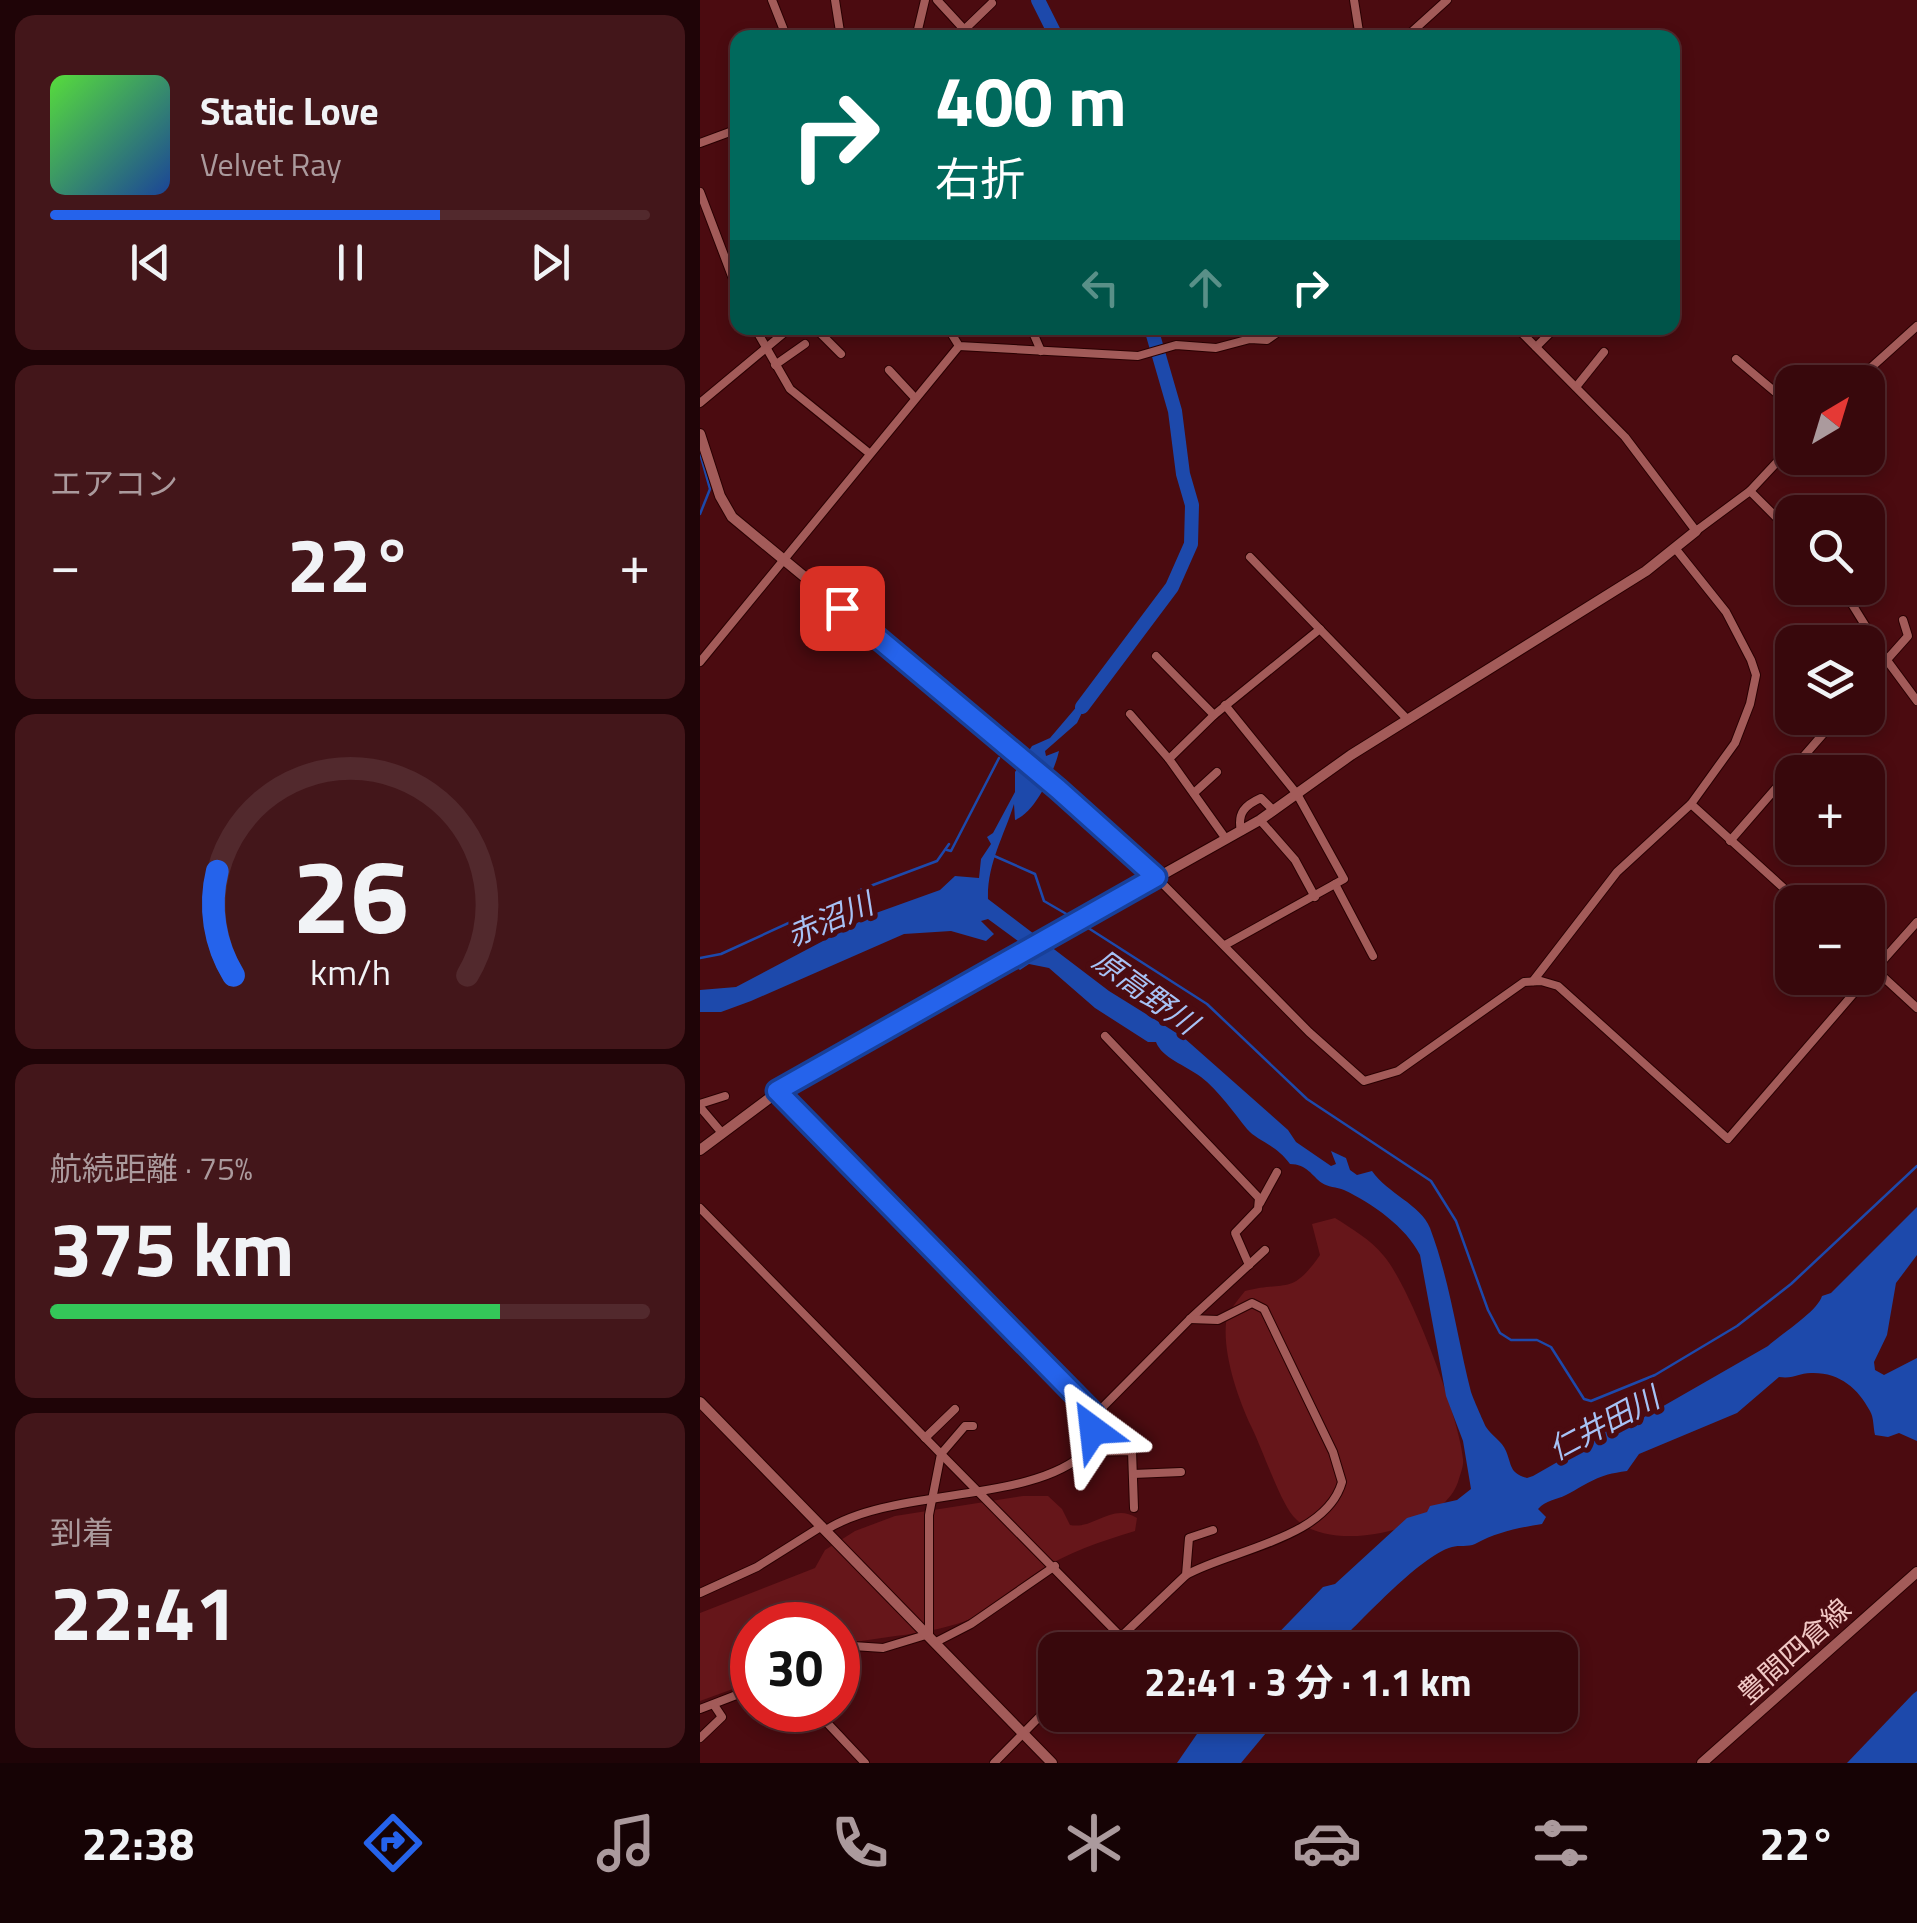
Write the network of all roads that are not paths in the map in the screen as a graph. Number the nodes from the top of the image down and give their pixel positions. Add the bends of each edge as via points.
1 (772, 0) edge
2 (835, 0) edge
3 (924, 0) edge
4 (937, 0) edge
5 (955, 0) edge
6 (1354, 0) edge
7 (1447, 0) edge
8 (992, 3) dead end
9 (946, 9) junction
10 (784, 30) edge
11 (841, 30) edge
12 (918, 30) edge
13 (965, 30) joint
14 (1359, 30) edge
15 (1414, 30) edge
16 (730, 133) edge
17 (700, 143) edge
18 (700, 192) edge
19 (730, 271) edge
20 (1917, 326) edge
21 (758, 335) edge
22 (781, 335) edge
23 (822, 335) edge
24 (952, 335) edge
25 (1034, 335) edge
26 (1274, 335) edge
27 (1524, 335) edge
28 (1548, 335) edge
29 (806, 344) dead end
30 (958, 346) junction
31 (1536, 347) junction
32 (765, 348) junction
33 (1042, 350) junction
34 (1604, 352) dead end
35 (842, 354) dead end
36 (1736, 359) dead end
37 (775, 365) junction
38 (1874, 365) edge
39 (889, 370) dead end
40 (1576, 387) junction
41 (1775, 392) edge
42 (914, 398) junction
43 (700, 403) edge
44 (700, 434) edge
45 (868, 453) junction
46 (1775, 464) edge
47 (1750, 491) junction
48 (1775, 516) edge
49 (1696, 530) junction
50 (1676, 548) junction
51 (1250, 557) dead end
52 (783, 560) junction
53 (1853, 605) edge
54 (1903, 620) dead end
55 (1320, 629) junction
56 (1156, 656) dead end
57 (1886, 659) junction
58 (700, 662) edge
59 (1917, 701) edge
60 (1225, 705) junction
61 (1130, 714) dead end
62 (1214, 715) junction
63 (1408, 720) junction
64 (1823, 735) edge
65 (1168, 759) junction
66 (1218, 772) dead end
67 (1194, 793) junction
68 (1297, 794) junction
69 (1691, 804) junction
70 (1274, 811) junction
71 (1260, 820) junction
72 (1242, 830) junction
73 (1226, 839) junction
74 (1730, 841) junction
75 (1156, 877) junction
76 (1335, 884) junction
77 (1779, 885) edge
78 (1315, 897) junction
79 (1917, 922) edge
80 (1225, 946) junction
81 (1885, 955) edge
82 (1373, 956) dead end
83 (1533, 981) junction
84 (1885, 983) edge
85 (1849, 995) edge
86 (1917, 1008) edge
87 (1106, 1036) dead end
88 (777, 1091) junction
89 (725, 1096) dead end
90 (700, 1106) edge
91 (722, 1133) junction
92 (700, 1150) edge
93 (1277, 1172) dead end
94 (1260, 1204) junction
95 (700, 1208) edge
96 (1266, 1250) dead end
97 (1249, 1265) junction
98 (1190, 1319) junction
99 (700, 1402) edge
100 (955, 1409) dead end
101 (1095, 1415) junction
102 (973, 1426) dead end
103 (925, 1438) junction
104 (1086, 1452) junction
105 (941, 1454) junction
106 (1182, 1472) dead end
107 (1133, 1474) junction
108 (977, 1490) junction
109 (930, 1500) junction
110 (1134, 1508) dead end
111 (824, 1528) junction
112 (1213, 1530) dead end
113 (1054, 1566) junction
114 (1917, 1572) edge
115 (1186, 1575) junction
116 (700, 1593) edge
117 (1117, 1632) edge
118 (1127, 1632) edge
119 (932, 1638) junction
120 (860, 1646) edge
121 (730, 1699) edge
122 (714, 1705) junction
123 (700, 1709) edge
124 (1038, 1719) edge
125 (837, 1732) edge
126 (1024, 1734) junction
127 (700, 1738) edge
128 (866, 1763) edge
129 (994, 1763) edge
130 (1052, 1763) edge
131 (1702, 1763) edge

1 - 10 street
2 - 11 street
3 - 12 street
4 - 9 street
5 - 9 street
6 - 14 street
7 - 15 street
8 - 13 street
9 - 13 street
16 - 17 street
18 - 19 street
20 - 38 street
21 - 32 street
22 - 32 street
23 - 35 street
24 - 30 street
25 - 33 street
26 - 33 street via 1223,347 1176,345 1138,356
27 - 31 street
28 - 31 street
29 - 37 street
30 - 33 street
30 - 42 street
31 - 40 street
32 - 37 street
32 - 43 street
34 - 40 street
36 - 41 street
37 - 45 street via 790,388
39 - 42 street
40 - 49 street via 1626,437
42 - 45 street
44 - 52 street via 726,509
45 - 52 street
46 - 47 street
47 - 48 street
47 - 49 street
49 - 50 street
50 - 63 street
50 - 69 street via 1726,612 1756,675 1736,743
51 - 55 street
52 - 58 street
52 - 75 street
53 - 57 street
54 - 57 street via 1908,636
55 - 60 street
55 - 63 street
56 - 62 street
57 - 59 street
60 - 62 street
60 - 68 street
61 - 65 street
62 - 65 street
63 - 68 street
64 - 74 street
65 - 67 street
66 - 67 street
67 - 73 street
68 - 70 street
68 - 76 street via 1344,879
69 - 74 street
69 - 83 street via 1617,872
70 - 71 street
70 - 72 street via 1260,798 1246,806
71 - 72 street
71 - 78 street via 1295,860
72 - 73 street
73 - 75 street
74 - 77 street
75 - 80 street
75 - 88 street
76 - 78 street
76 - 82 street
78 - 80 street
79 - 81 street
80 - 83 street via 1364,1081 1398,1072
83 - 85 street via 1558,986 1728,1138
84 - 86 street
87 - 94 street
88 - 91 street
88 - 101 street
89 - 90 street
90 - 91 street
91 - 92 street
93 - 94 street
94 - 97 street via 1235,1233
95 - 103 street
96 - 97 street
97 - 98 street
98 - 101 street
98 - 115 street via 1218,1320 1252,1303 1264,1308 1342,1476 1338,1497 1280,1540
99 - 111 street
100 - 103 street
101 - 104 street
102 - 105 street via 965,1426
103 - 105 street
104 - 107 street via 1132,1451
104 - 108 street via 1053,1473
105 - 108 street
105 - 109 street
106 - 107 street
107 - 110 street
108 - 109 street
108 - 113 street
109 - 111 street
109 - 119 street
111 - 116 street
111 - 119 street
112 - 115 street via 1190,1538
113 - 117 street
113 - 119 street via 971,1624
114 - 131 street, 豊間四倉線
115 - 118 street
119 - 120 street
119 - 126 street
121 - 122 street
122 - 123 street
122 - 127 street via 722,1717
124 - 126 street
125 - 128 street
126 - 129 street
126 - 130 street

